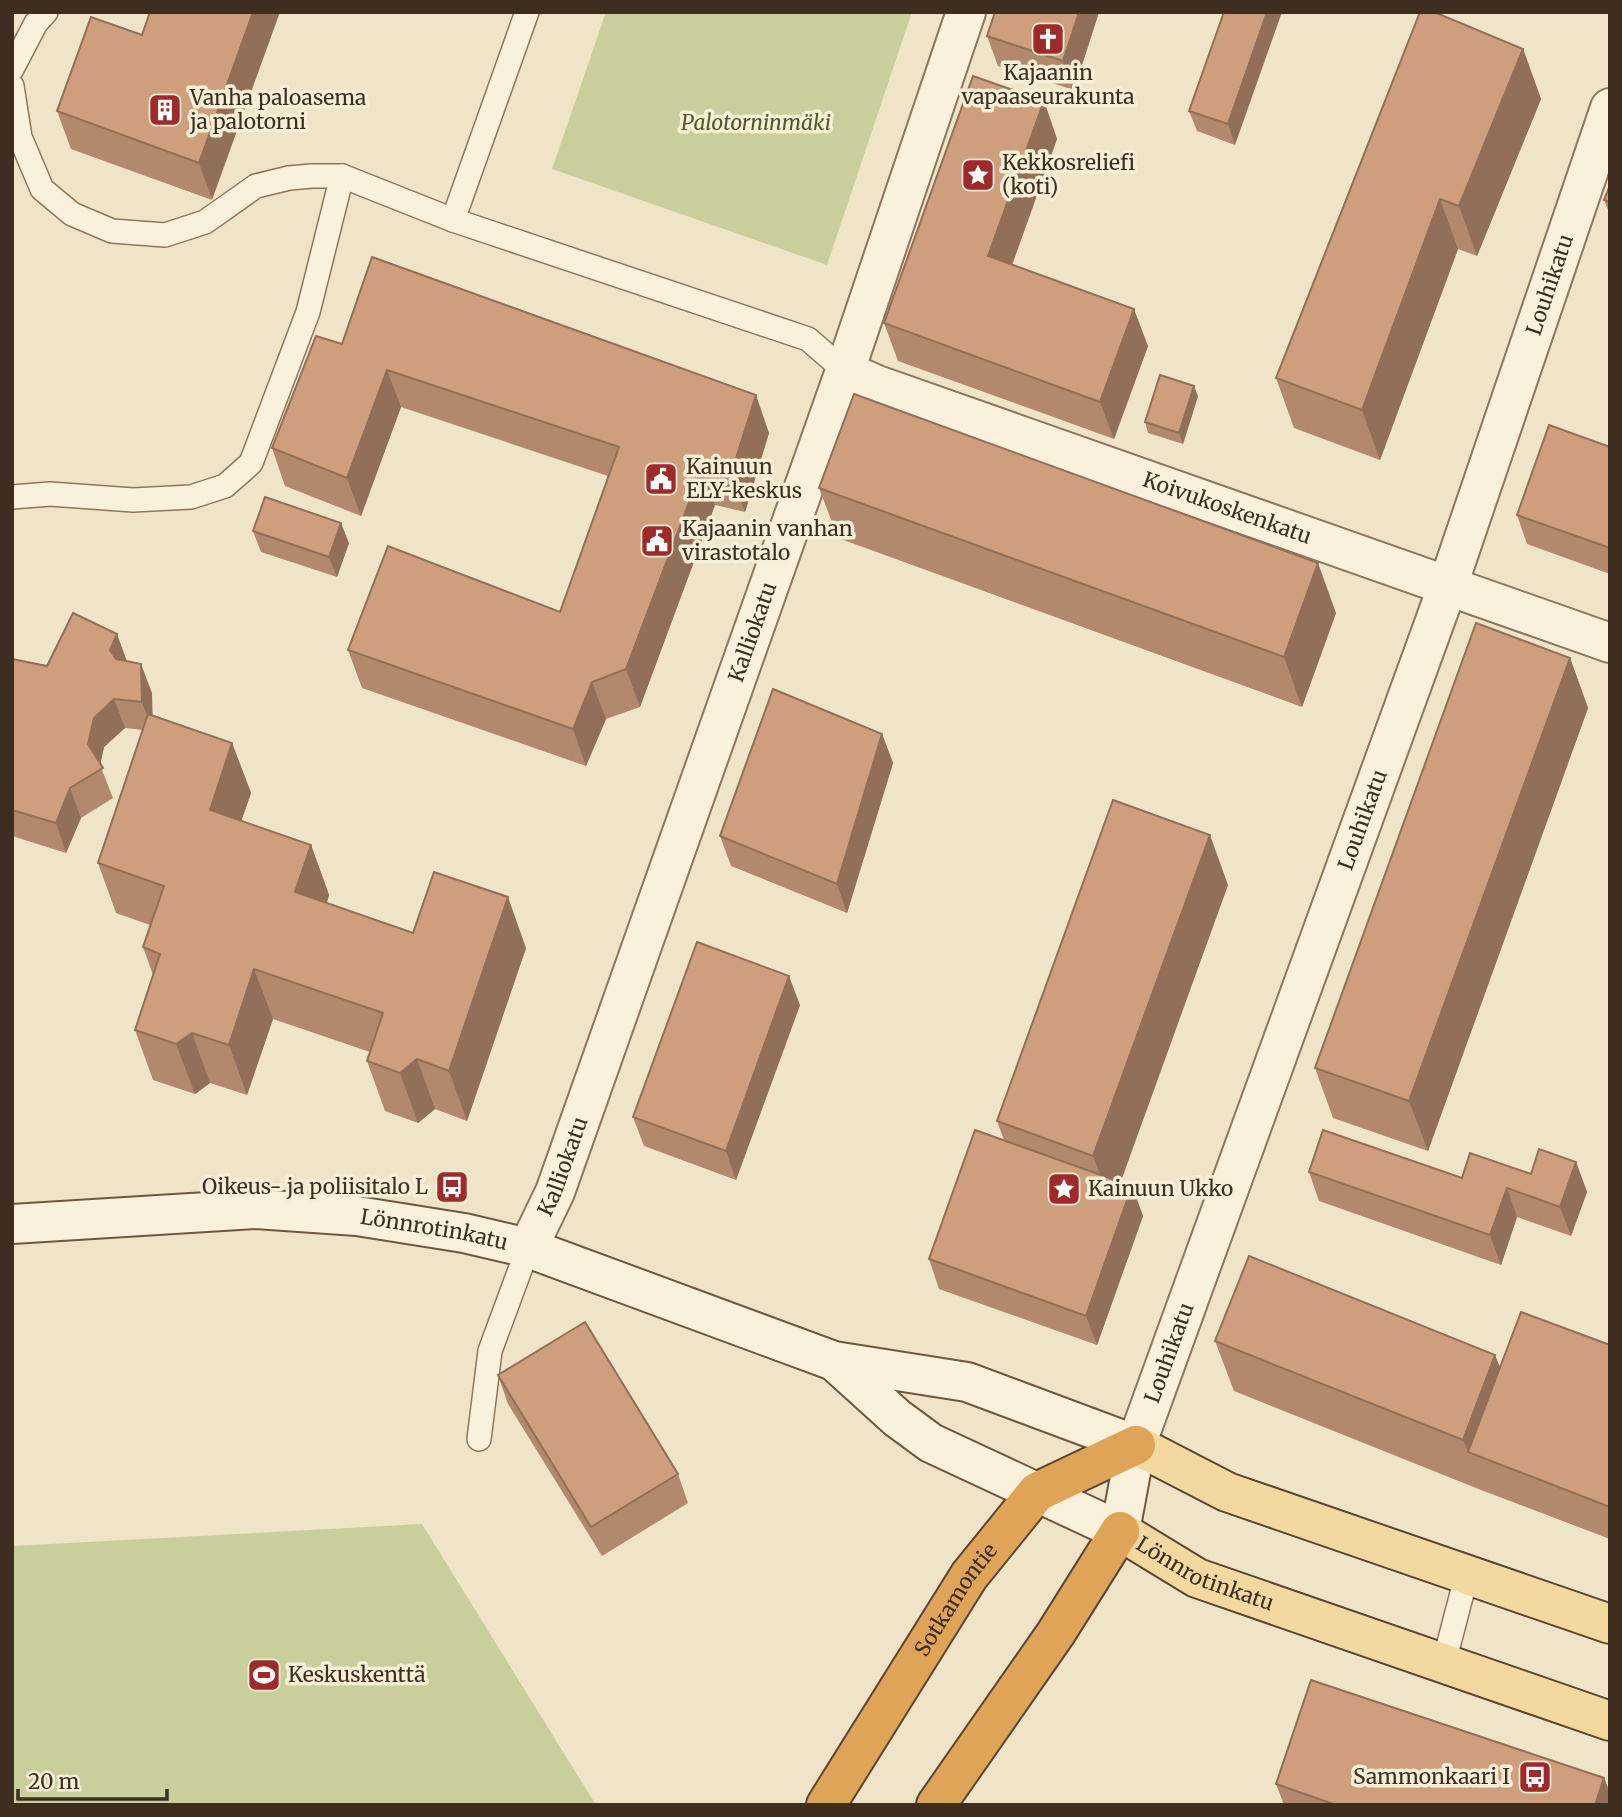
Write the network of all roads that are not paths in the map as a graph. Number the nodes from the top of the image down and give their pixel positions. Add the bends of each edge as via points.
1 (46, 12) edge
2 (527, 12) edge
3 (966, 12) edge
4 (12, 69) edge
5 (12, 86) edge
6 (1610, 108) edge
7 (342, 176) junction
8 (453, 220) junction
9 (845, 371) junction
10 (12, 497) edge
11 (1447, 588) junction
12 (1610, 643) edge
13 (12, 1224) edge
14 (528, 1248) junction
15 (834, 1361) junction
16 (479, 1439) dead end
17 (1136, 1445) junction
18 (1037, 1492) junction
19 (1120, 1531) junction
20 (1467, 1574) junction
21 (1610, 1624) edge
22 (1443, 1666) junction
23 (1610, 1721) edge
24 (826, 1805) edge
25 (936, 1805) edge

1 - 4 lane
2 - 8 lane
3 - 9 street, Kalliokatu
5 - 7 lane via 20,136 41,189 72,214 112,231 165,235 205,222 256,187 289,178
6 - 11 street, Louhikatu
7 - 8 lane
7 - 10 lane via 308,312 250,463 225,486 191,497
8 - 9 lane via 808,339
9 - 11 street, Koivukoskenkatu
9 - 14 street, Kalliokatu via 555,1192
11 - 12 street, Koivukoskenkatu
11 - 17 street, Louhikatu
13 - 14 street, Lönnrotinkatu via 256,1209 357,1216
14 - 15 street, Lönnrotinkatu
14 - 16 lane via 490,1351
15 - 17 street, Lönnrotinkatu via 967,1382
15 - 18 street, Lönnrotinkatu via 931,1443
17 - 18 highway, Sotkamontie
17 - 19 street, Louhikatu
17 - 20 main road, Lönnrotinkatu via 1227,1493
18 - 19 street, Lönnrotinkatu
18 - 24 highway, Sotkamontie via 969,1576
19 - 22 main road, Lönnrotinkatu via 1197,1578
19 - 25 highway via 1056,1633
20 - 21 main road, Lönnrotinkatu
20 - 22 lane
22 - 23 main road, Lönnrotinkatu

